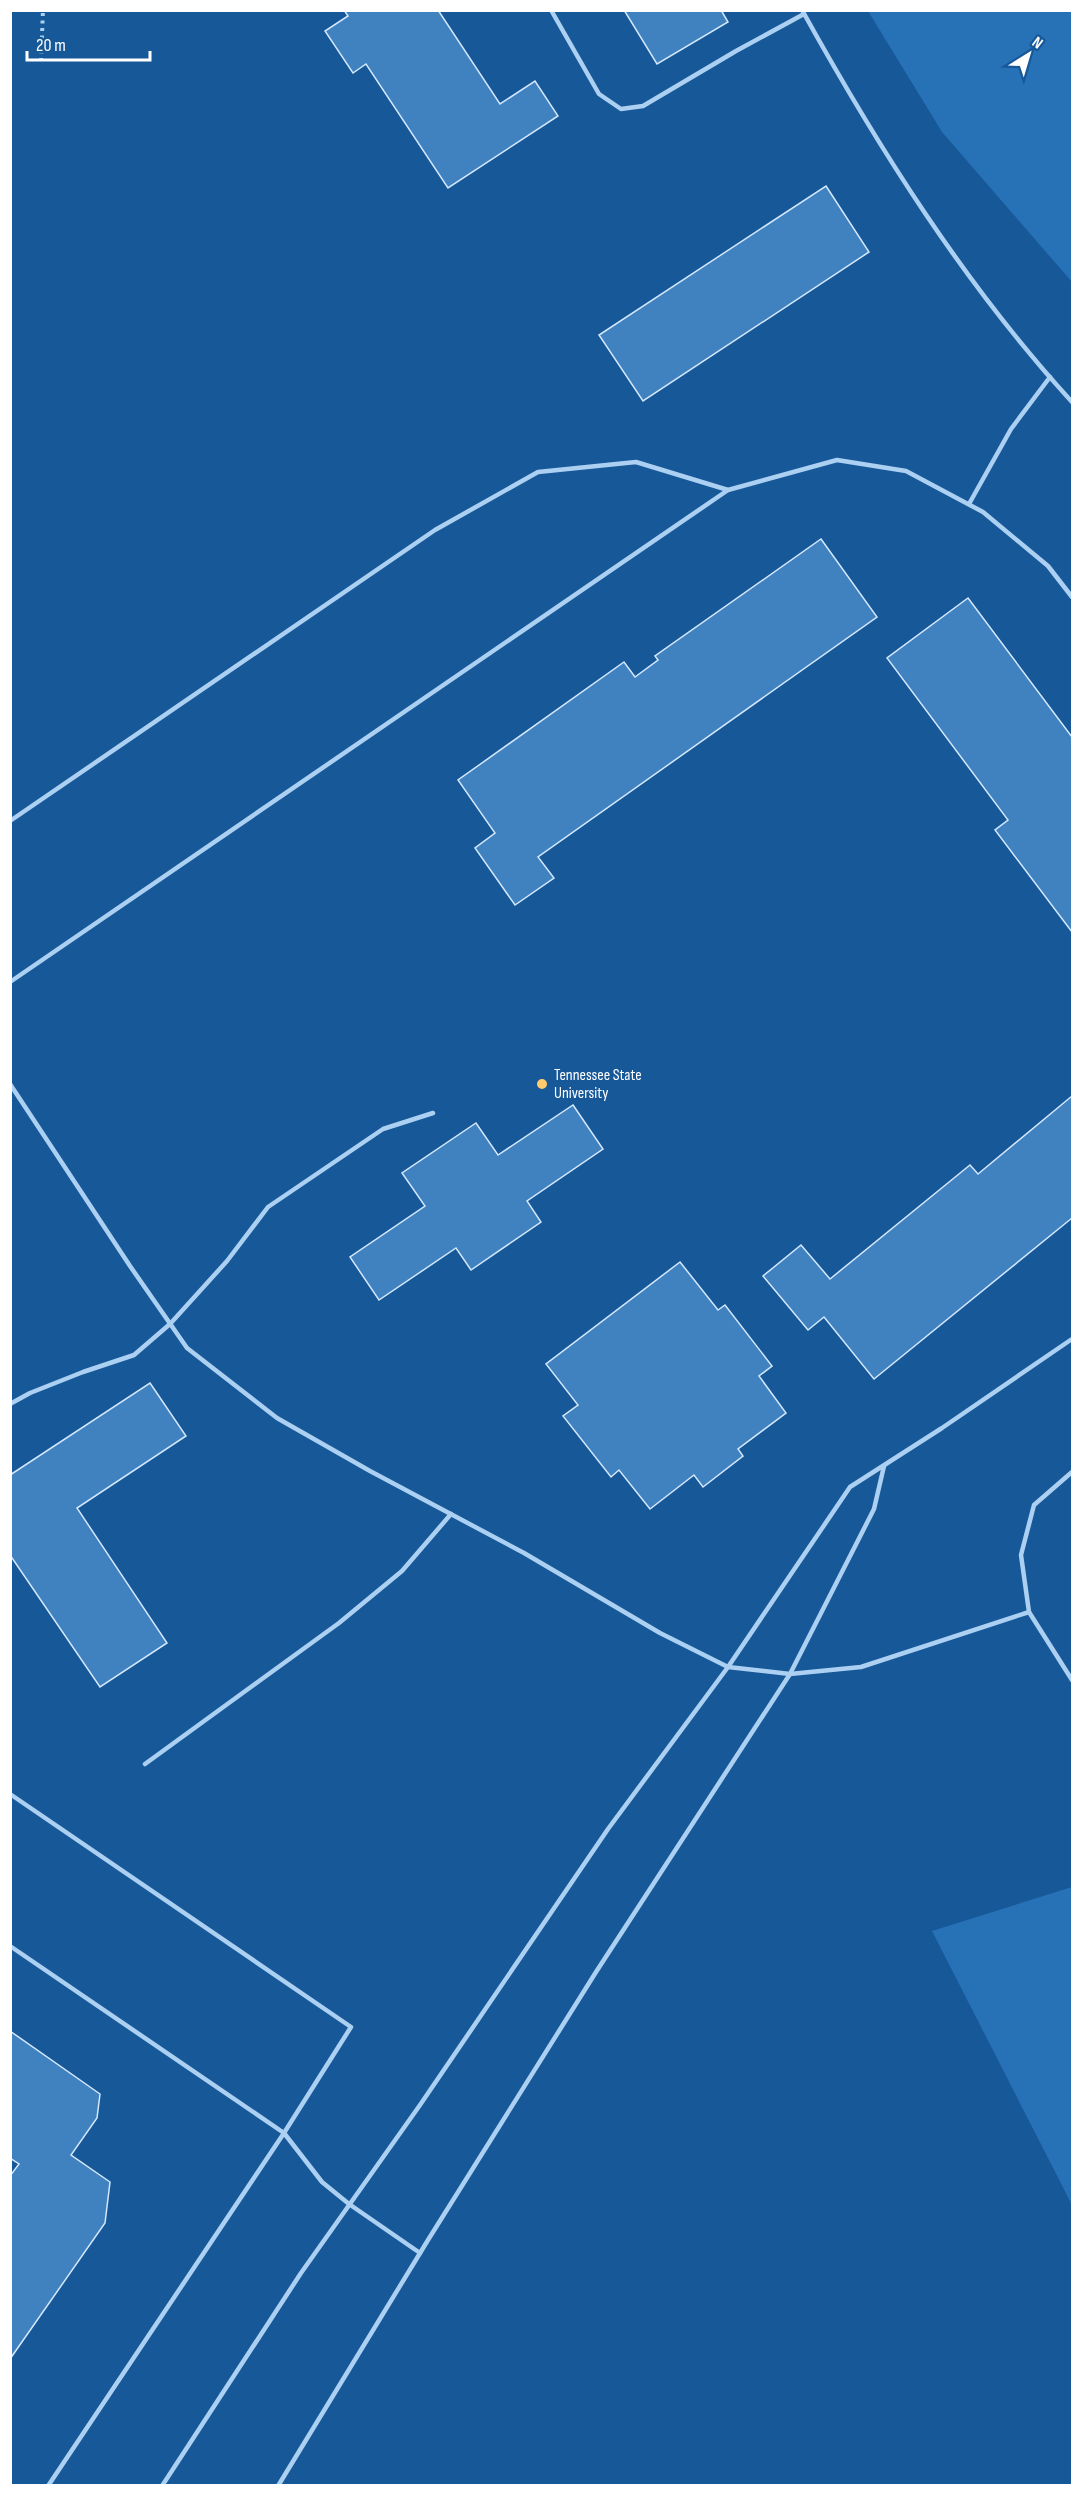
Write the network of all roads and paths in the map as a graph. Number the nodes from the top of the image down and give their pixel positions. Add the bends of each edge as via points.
1 (43, 10) edge
2 (551, 10) edge
3 (803, 12) edge
4 (41, 61) dead end
5 (1050, 377) junction
6 (1072, 402) edge
7 (728, 490) junction
8 (969, 504) junction
9 (1072, 597) edge
10 (10, 821) edge
11 (10, 982) edge
12 (10, 1084) edge
13 (433, 1113) dead end
14 (170, 1324) junction
15 (1072, 1339) edge
16 (10, 1404) edge
17 (884, 1466) junction
18 (1072, 1472) edge
19 (451, 1514) junction
20 (1029, 1612) junction
21 (728, 1667) junction
22 (790, 1674) junction
23 (1072, 1680) edge
24 (145, 1764) dead end
25 (10, 1794) edge
26 (10, 1946) edge
27 (284, 2133) junction
28 (350, 2205) junction
29 (420, 2253) junction
30 (48, 2486) edge
31 (162, 2486) edge
32 (278, 2486) edge

1 - 4 path
2 - 3 lane via 598,94 621,109 643,106
3 - 5 lane via 924,215
5 - 6 lane
5 - 8 lane via 1011,429
7 - 8 lane via 837,460 906,471
7 - 10 lane via 636,462 538,472 435,530
7 - 11 lane
8 - 9 lane via 1048,566
12 - 14 lane
13 - 14 lane via 383,1128 268,1207 227,1261
14 - 16 lane via 134,1355 51,1384
14 - 19 lane via 187,1348 277,1418
15 - 17 lane
17 - 21 lane via 850,1487
17 - 22 lane via 874,1509
18 - 20 lane via 1034,1505 1021,1555
19 - 21 lane via 660,1633
19 - 24 lane via 402,1571 339,1623
20 - 22 lane via 861,1667
20 - 23 lane
21 - 22 lane
21 - 28 lane via 608,1829
22 - 29 lane via 596,1972
25 - 27 lane via 351,2027
26 - 27 lane
27 - 28 lane via 322,2182
27 - 30 lane
28 - 29 lane
28 - 31 lane
29 - 32 lane

